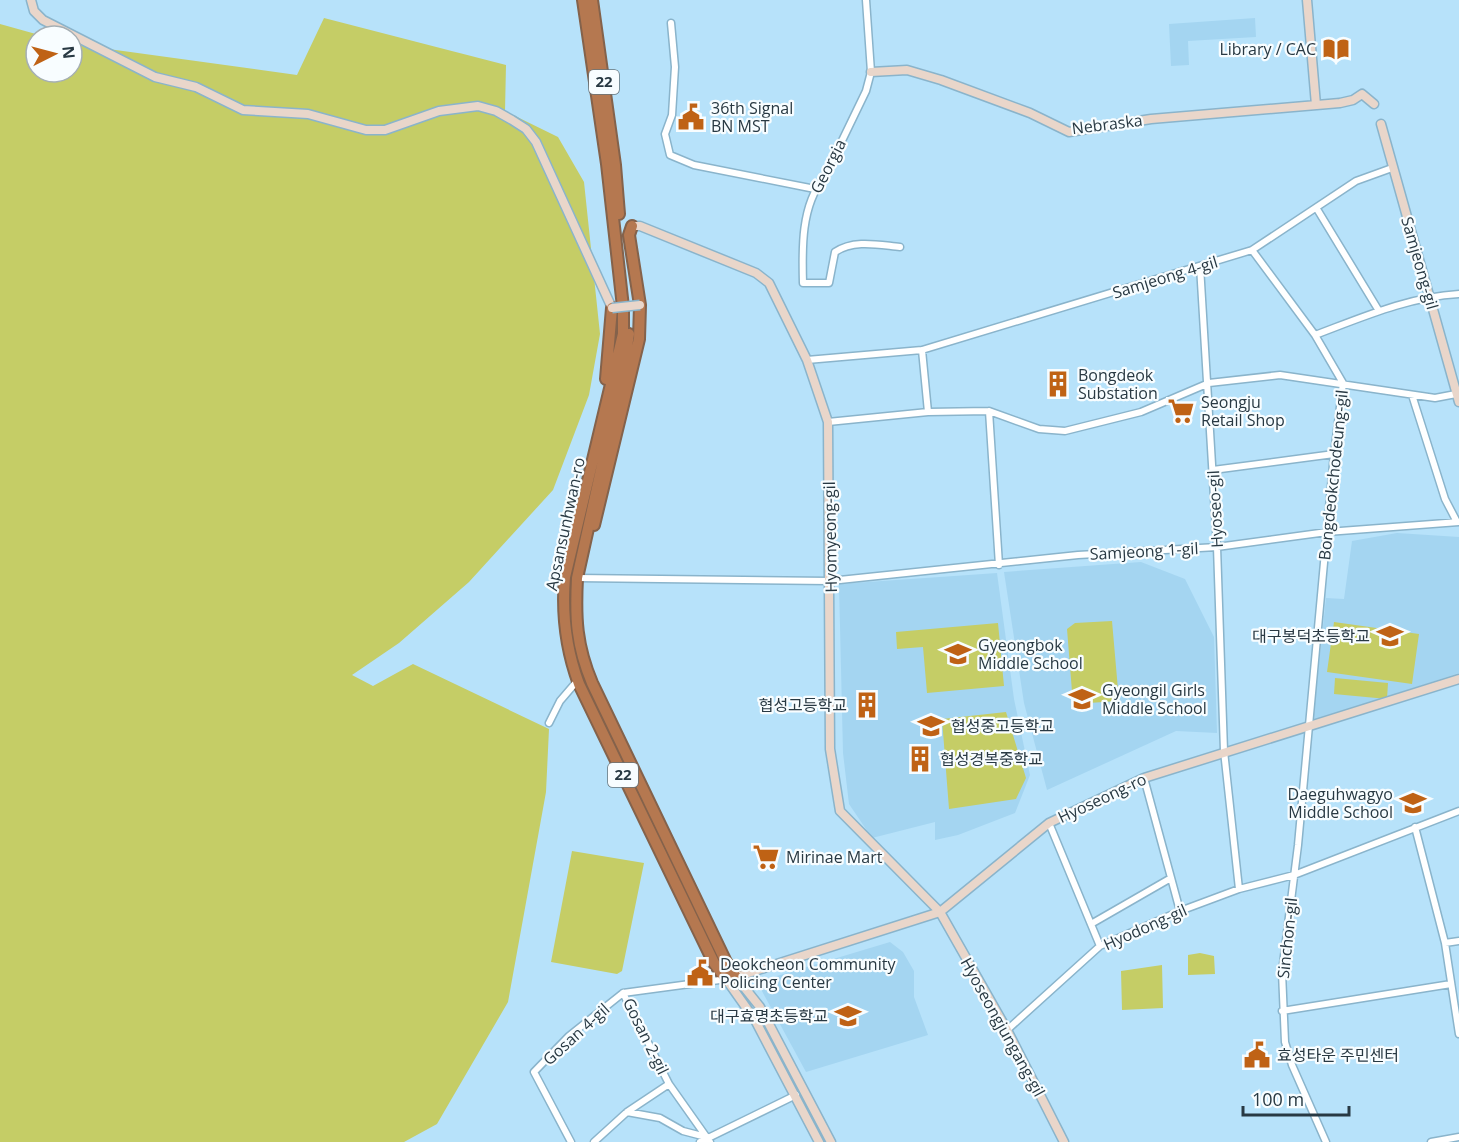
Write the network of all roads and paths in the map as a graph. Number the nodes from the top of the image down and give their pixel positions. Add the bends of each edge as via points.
1 (31, 0) edge
2 (583, 0) edge
3 (592, 0) edge
4 (866, 0) edge
5 (1307, 0) edge
6 (671, 23) dead end
7 (871, 72) junction
8 (1374, 104) dead end
9 (1316, 105) junction
10 (1381, 124) dead end
11 (611, 165) junction
12 (1392, 168) junction
13 (815, 189) junction
14 (1317, 209) junction
15 (632, 226) joint
16 (900, 246) dead end
17 (1252, 250) junction
18 (1200, 266) junction
19 (1459, 294) edge
20 (1430, 296) junction
21 (640, 305) junction
22 (612, 308) junction
23 (1379, 311) junction
24 (1316, 335) junction
25 (922, 350) junction
26 (807, 360) junction
27 (1209, 383) junction
28 (1343, 383) junction
29 (1412, 395) junction
30 (1458, 398) edge
31 (989, 411) junction
32 (928, 412) junction
33 (828, 422) junction
34 (1334, 454) junction
35 (1213, 470) junction
36 (1458, 522) edge
37 (1327, 532) junction
38 (1217, 547) junction
39 (575, 560) junction
40 (999, 565) junction
41 (577, 578) junction
42 (830, 580) junction
43 (1459, 679) edge
44 (578, 680) junction
45 (549, 723) dead end
46 (1309, 727) junction
47 (1224, 751) junction
48 (1144, 777) junction
49 (1459, 811) edge
50 (1048, 823) junction
51 (1415, 827) junction
52 (1294, 874) junction
53 (1171, 878) junction
54 (1239, 889) junction
55 (1180, 910) junction
56 (940, 912) junction
57 (1090, 924) junction
58 (1459, 941) edge
59 (1445, 943) junction
60 (1100, 946) junction
61 (731, 978) junction
62 (1451, 984) junction
63 (623, 993) junction
64 (1282, 1011) junction
65 (1006, 1030) junction
66 (1459, 1034) edge
67 (669, 1084) junction
68 (796, 1095) junction
69 (627, 1112) junction
70 (1459, 1137) edge
71 (708, 1139) edge
72 (571, 1142) edge
73 (594, 1142) edge
74 (700, 1142) edge
75 (819, 1142) edge
76 (831, 1142) edge
77 (1064, 1142) edge
78 (1326, 1142) edge
79 (1431, 1142) edge

1 - 22 street via 34,11 43,20 154,77 196,87 243,110 308,114 373,131 463,106 496,111 526,129 536,142
2 - 11 highway, Apsansunhwan-ro / 22
3 - 11 highway, Apsansunhwan-ro / 22
4 - 7 street, Georgia
5 - 9 street
6 - 13 street via 675,67 672,115 665,134 670,155 694,165
7 - 9 street, Nebraska via 907,70 1030,113 1069,132 1151,119
7 - 13 street, Georgia via 866,91
8 - 9 street, Nebraska via 1362,94 1353,100
10 - 12 street, Samjeong-gil
11 - 39 highway, Apsansunhwan-ro / 22 via 628,349
12 - 14 street, Samjeong 4-gil via 1356,181
12 - 20 street, Samjeong-gil
13 - 16 street, Georgia via 805,222 802,283 829,283 835,252 841,248 860,244
14 - 17 street, Samjeong 4-gil
14 - 23 street
15 - 21 highway via 629,235
15 - 26 street, Hyomyeong-gil via 756,273 769,283
17 - 18 street, Samjeong 4-gil
17 - 24 street, Bongdeokchodeung-gil
18 - 25 street, Samjeong 4-gil
18 - 27 street, Hyoseo-gil
19 - 20 street
20 - 23 street
20 - 30 street, Samjeong-gil
21 - 22 street, bridge
21 - 39 highway via 639,339 599,512
22 - 39 highway via 608,371 570,538
23 - 24 street
24 - 28 street, Bongdeokchodeung-gil
25 - 26 street, Samjeong 4-gil
25 - 32 street
26 - 33 street, Hyomyeong-gil
27 - 28 street via 1280,375
27 - 31 street via 1141,412 1065,431 1039,429
27 - 35 street, Hyoseo-gil
28 - 29 street
28 - 34 street, Bongdeokchodeung-gil
29 - 30 street
29 - 36 street, Samjeong 1-gil via 1445,499
31 - 32 street
31 - 40 street
32 - 33 street
33 - 42 street, Hyomyeong-gil
34 - 35 street
34 - 37 street, Bongdeokchodeung-gil
35 - 38 street, Hyoseo-gil
36 - 37 street, Samjeong 1-gil
37 - 38 street, Samjeong 1-gil
37 - 46 street, Bongdeokchodeung-gil
38 - 40 street, Samjeong 1-gil via 1078,555
38 - 47 street, Hyoseo-gil
39 - 41 highway, Apsansunhwan-ro / 22
39 - 44 highway, Apsansunhwan-ro / 22 via 563,601 567,643
40 - 42 street, Samjeong 1-gil
41 - 42 street, Samjeong 1-gil
41 - 61 highway, Apsansunhwan-ro / 22 via 575,611 580,655
42 - 56 street, Hyomyeong-gil via 830,749 840,811
43 - 46 street, Hyoseong-ro
44 - 45 street via 560,701
44 - 61 highway, Apsansunhwan-ro / 22 via 714,963
46 - 47 street, Hyoseong-ro
46 - 52 street, Sinchon-gil
47 - 48 street, Hyoseong-ro
47 - 54 street
48 - 50 street, Hyoseong-ro
48 - 53 street
49 - 51 street, Hyodong-gil
50 - 56 street, Hyoseong-ro
50 - 57 street
51 - 52 street, Hyodong-gil
51 - 59 street
52 - 54 street, Hyodong-gil
52 - 64 street, Sinchon-gil via 1282,972
53 - 55 street
53 - 57 street
54 - 55 street, Hyodong-gil
55 - 60 street, Hyodong-gil
56 - 61 street, Hyoseong-ro
56 - 65 street, Hyoseongjungang-gil
57 - 60 street
58 - 59 street
59 - 62 street
60 - 65 street, Hyodong-gil
61 - 63 street, Gosan 2-gil
61 - 68 street, Apsansunhwan-ro / 22
61 - 76 street, Apsansunhwan-ro / 22 via 760,1006
62 - 64 street
62 - 66 street
63 - 67 street, Gosan 2-gil
63 - 72 street, Gosan 4-gil via 569,1036 534,1072
64 - 78 street, Sinchon-gil via 1292,1065
65 - 77 street, Hyoseongjungang-gil
67 - 69 street
67 - 71 street, Gosan 2-gil
68 - 71 street
68 - 75 street, Apsansunhwan-ro / 22
69 - 71 street via 660,1118
69 - 73 street
70 - 79 street
71 - 74 street

